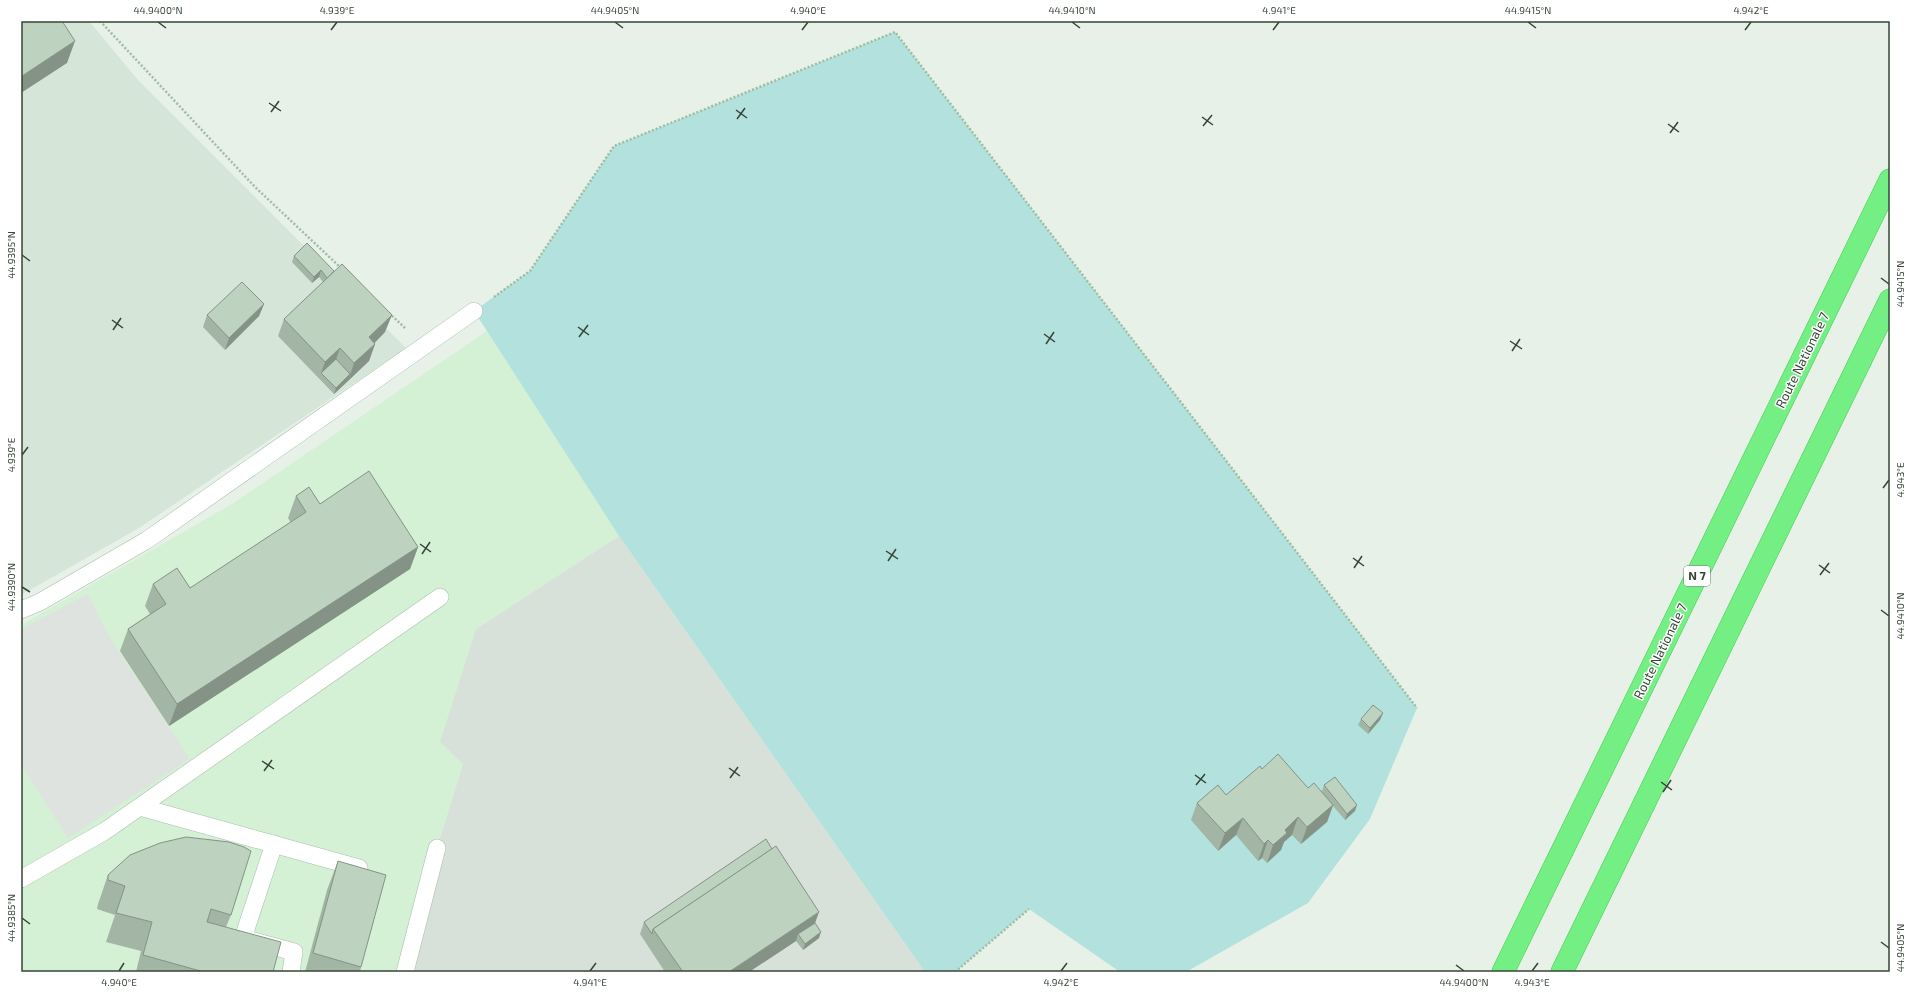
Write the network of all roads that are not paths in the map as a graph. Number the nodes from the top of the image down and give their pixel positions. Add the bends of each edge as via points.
1 (1890, 180) edge
2 (1890, 300) edge
3 (474, 311) road end
4 (440, 597) dead end
5 (21, 610) edge
6 (140, 808) junction
7 (274, 844) junction
8 (437, 848) dead end
9 (366, 869) edge
10 (21, 879) edge
11 (291, 972) edge
12 (405, 972) edge
13 (1503, 972) edge
14 (1562, 972) edge

1 - 13 highway, Route Nationale 7 / N 7
2 - 14 highway
3 - 5 lane via 147,540 40,602
4 - 6 lane via 169,785
6 - 7 lane
6 - 10 lane
7 - 9 lane
7 - 11 lane via 243,938 294,952
8 - 12 lane

